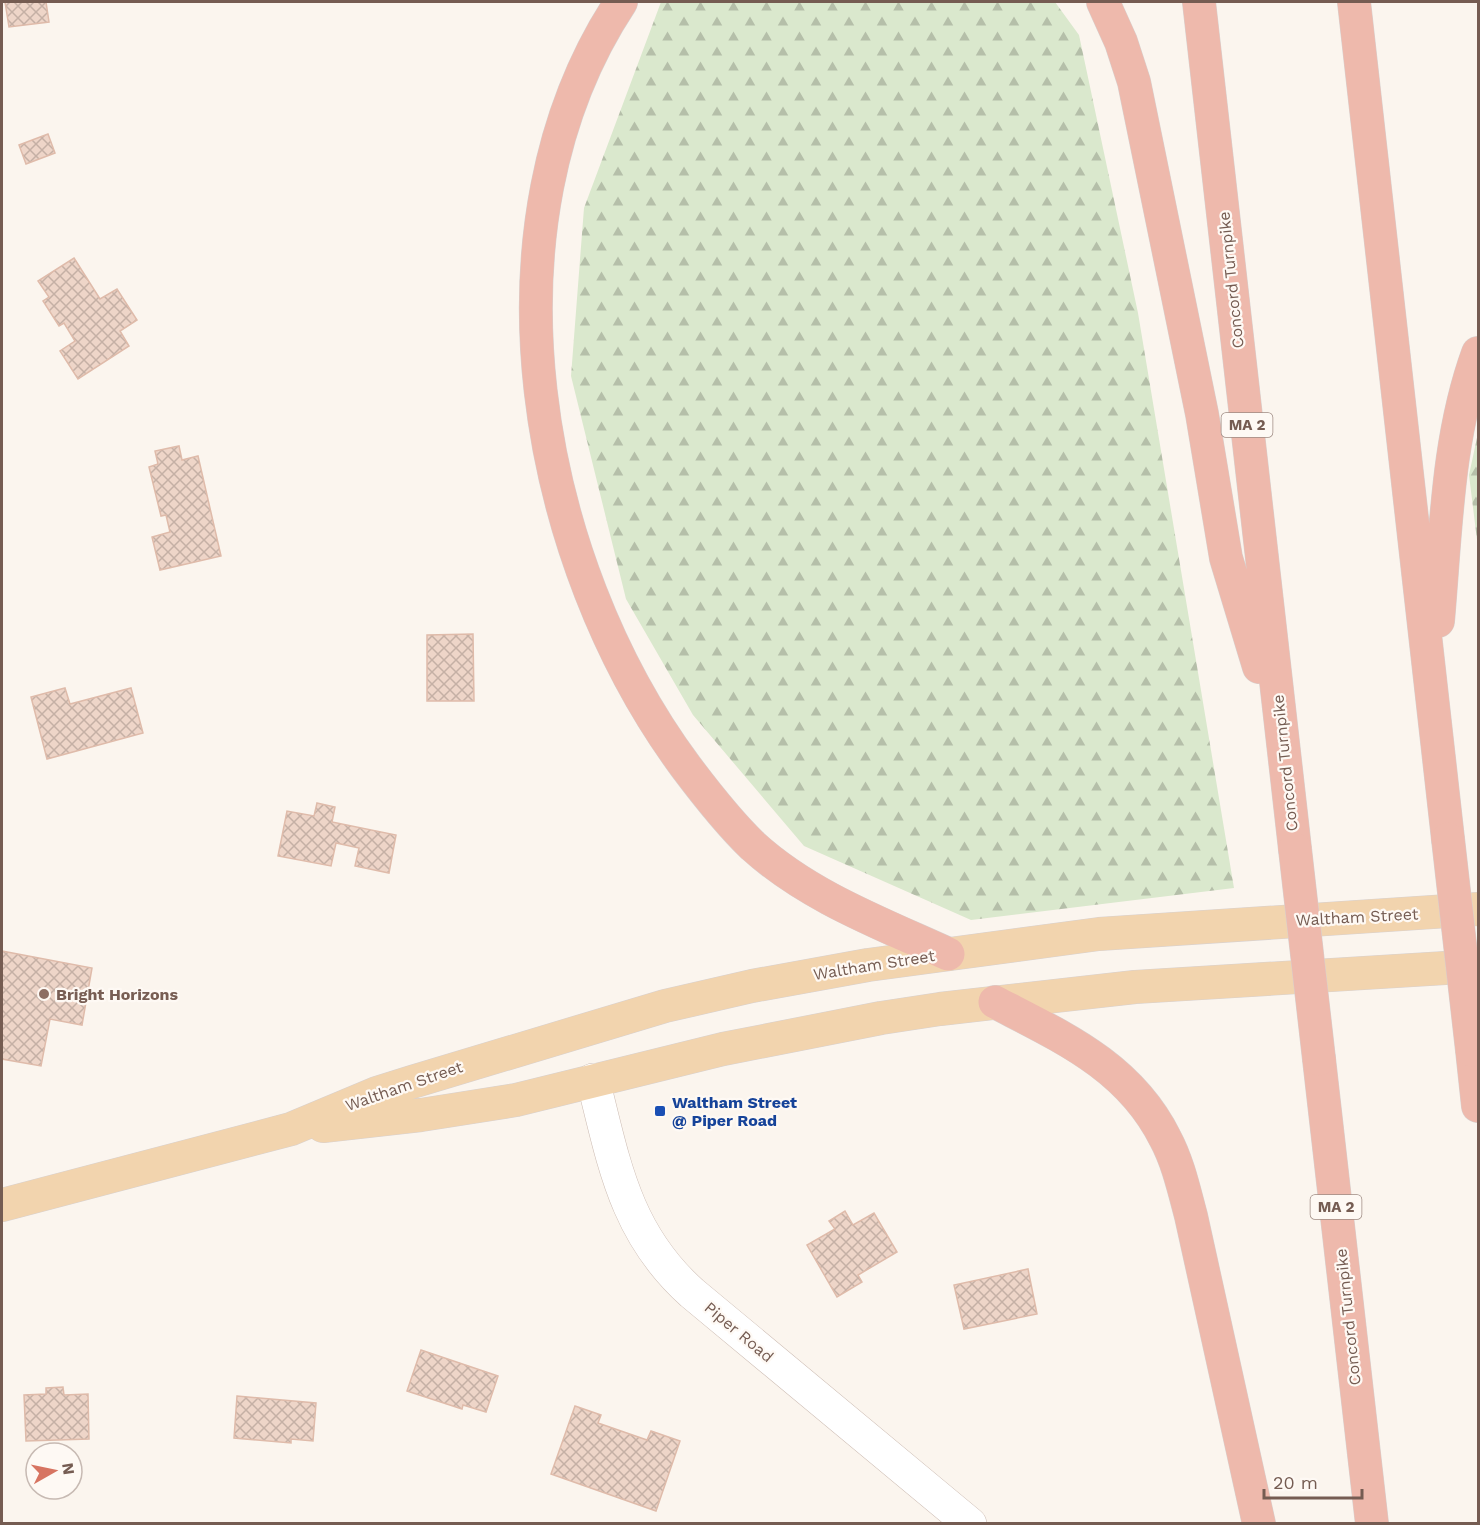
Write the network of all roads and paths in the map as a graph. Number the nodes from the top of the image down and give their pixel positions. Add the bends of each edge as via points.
1 (621, 2) edge
2 (1102, 2) edge
3 (1199, 2) edge
4 (1354, 2) edge
5 (1479, 353) edge
6 (1431, 688) junction
7 (1283, 747) junction
8 (1479, 909) edge
9 (948, 954) junction
10 (1479, 966) edge
11 (995, 1002) junction
12 (581, 1030) junction
13 (593, 1080) junction
14 (412, 1082) junction
15 (1479, 1106) edge
16 (421, 1115) junction
17 (291, 1129) junction
18 (2, 1205) edge
19 (970, 1524) edge
20 (1259, 1524) edge
21 (1372, 1524) edge

1 - 9 highway via 586,61 563,122 547,183 539,249 538,350 544,411 555,477 581,568 614,649 641,700 702,789 734,827 770,860 808,886
2 - 7 highway via 1134,82 1226,558
3 - 7 highway, Concord Turnpike / MA 2
4 - 6 highway
5 - 6 highway via 1467,389 1452,463
6 - 15 highway, bridge
7 - 21 highway, Concord Turnpike / MA 2, bridge
8 - 9 main road, Waltham Street via 1119,932
9 - 12 main road, Waltham Street via 752,986
10 - 11 main road, Waltham Street via 1135,987
11 - 13 main road, Waltham Street via 881,1018
11 - 20 highway via 1104,1064 1137,1095 1166,1139 1191,1216
12 - 13 main road
12 - 14 main road, Waltham Street
13 - 16 main road, Waltham Street via 516,1100
13 - 19 street, Piper Road via 629,1206 646,1240 666,1267 692,1293
14 - 16 main road
14 - 17 main road, Waltham Street
16 - 17 main road, Waltham Street
17 - 18 main road, Waltham Street

